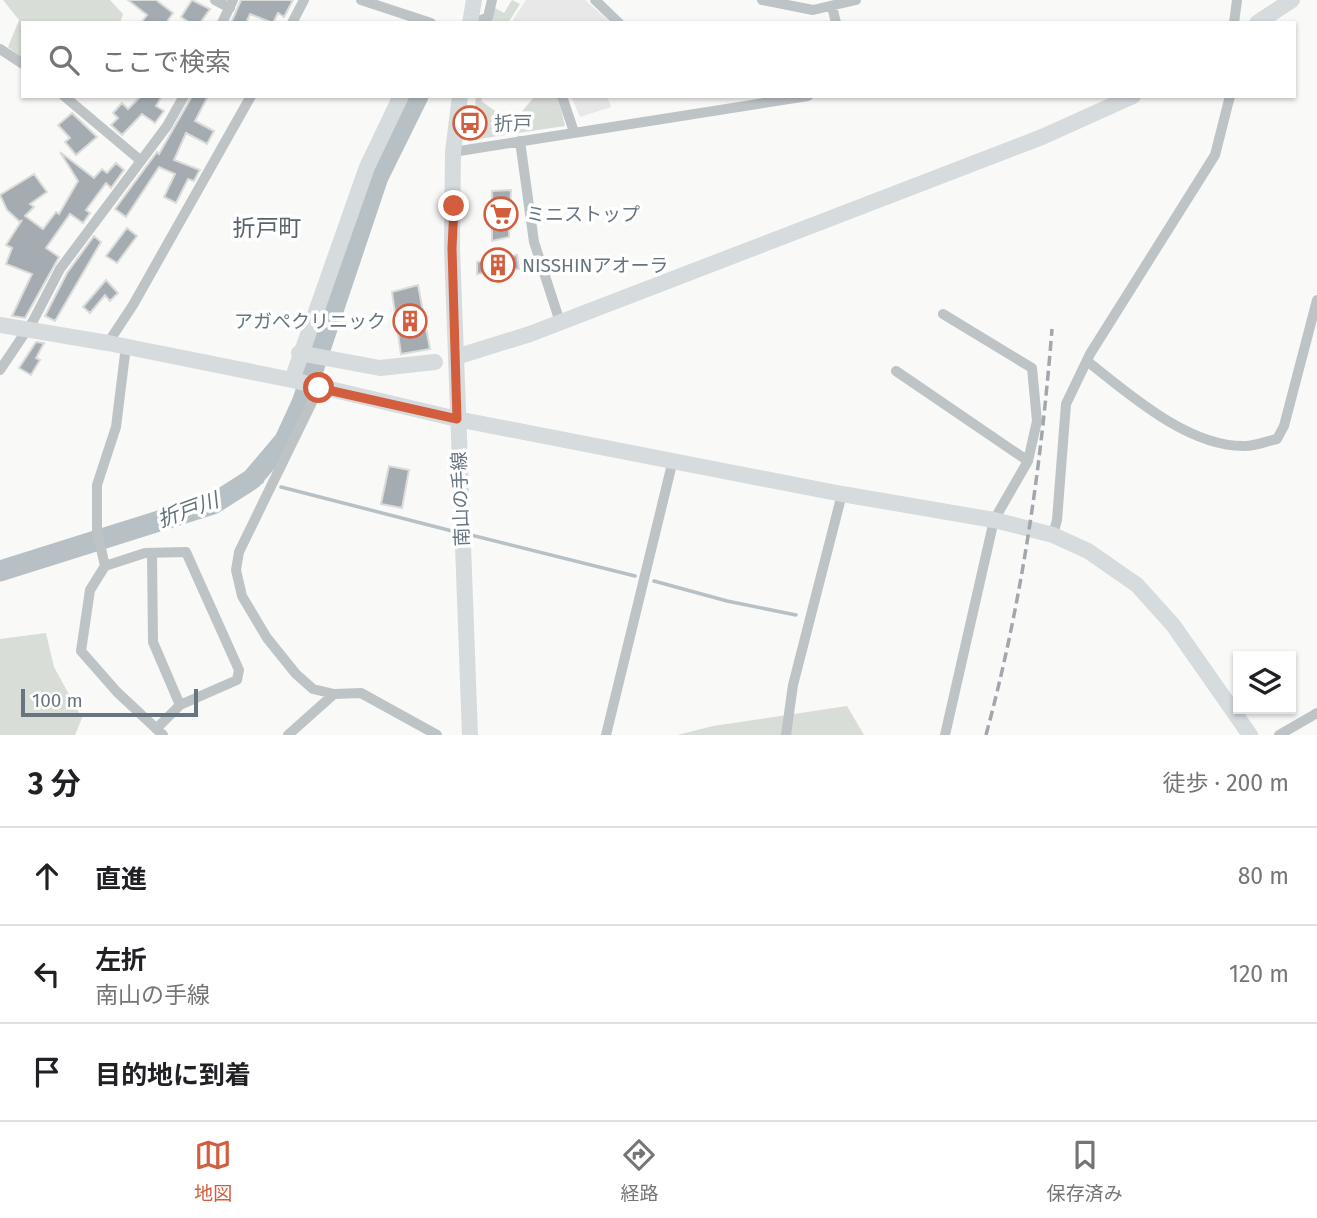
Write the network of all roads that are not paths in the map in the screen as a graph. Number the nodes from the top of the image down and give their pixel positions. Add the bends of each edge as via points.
1 (215, 0) edge
2 (304, 0) edge
3 (361, 0) edge
4 (474, 0) edge
5 (492, 0) edge
6 (595, 0) edge
7 (762, 0) edge
8 (856, 0) edge
9 (1237, 0) edge
10 (1292, 0) edge
11 (232, 4) edge
12 (832, 6) junction
13 (223, 21) edge
14 (293, 21) edge
15 (424, 21) edge
16 (470, 21) edge
17 (617, 21) edge
18 (836, 21) edge
19 (1234, 21) edge
20 (1261, 21) edge
21 (0, 50) edge
22 (21, 63) edge
23 (66, 98) edge
24 (183, 98) edge
25 (250, 98) edge
26 (400, 98) edge
27 (460, 98) edge
28 (563, 98) edge
29 (795, 98) edge
30 (1129, 98) edge
31 (1230, 98) edge
32 (574, 132) junction
33 (520, 141) junction
34 (453, 152) junction
35 (140, 160) junction
36 (1317, 300) edge
37 (943, 314) dead end
38 (560, 323) junction
39 (0, 325) edge
40 (27, 330) junction
41 (108, 343) junction
42 (126, 346) junction
43 (299, 354) junction
44 (456, 357) junction
45 (1087, 361) junction
46 (435, 362) dead end
47 (0, 370) edge
48 (896, 371) dead end
49 (293, 381) junction
50 (319, 387) junction
51 (457, 419) junction
52 (673, 460) junction
53 (1028, 461) junction
54 (842, 494) junction
55 (994, 520) junction
56 (1053, 535) junction
57 (152, 553) junction
58 (105, 566) junction
59 (334, 694) junction
60 (180, 705) junction
61 (1317, 713) edge
62 (160, 732) edge
63 (288, 735) edge
64 (437, 735) edge
65 (470, 735) edge
66 (606, 735) edge
67 (786, 735) edge
68 (945, 735) edge
69 (1250, 735) edge
70 (1279, 735) edge

1 - 11 street
2 - 14 street
3 - 15 street
4 - 16 street
5 - 16 street via 488,17
6 - 17 street
7 - 12 street via 813,10
8 - 12 street
9 - 19 street
10 - 20 street
11 - 13 street
12 - 18 street
21 - 22 street
23 - 35 street
24 - 35 street
25 - 41 street
26 - 43 street via 367,167
27 - 34 street, 南山の手線
28 - 32 street
29 - 32 street
30 - 38 street via 1042,137
31 - 45 street via 1210,164
32 - 33 street
33 - 34 street
33 - 38 street via 534,242
34 - 44 street, 南山の手線
35 - 40 street via 61,269
36 - 45 street via 1277,439 1247,446 1220,444 1158,415
37 - 53 street via 1032,368 1037,421
38 - 44 street
39 - 40 street
40 - 41 street
40 - 47 street
41 - 42 street
42 - 49 street
42 - 58 street via 116,427 98,476 97,531
43 - 46 street via 380,368
43 - 49 street
44 - 51 street, 南山の手線
45 - 56 street via 1066,404
48 - 53 street
49 - 50 street
50 - 51 street
50 - 59 street via 239,552 236,570 242,596 267,638 313,689
51 - 52 street
51 - 65 street, 南山の手線
52 - 54 street
52 - 66 street
53 - 55 street
54 - 55 street
54 - 67 street via 793,685
55 - 56 street
55 - 68 street
56 - 69 street via 1088,551 1137,585 1173,625
57 - 58 street
57 - 60 street via 153,642
57 - 60 street via 186,552 190,556 239,670 237,680
58 - 62 street via 90,590 82,655
59 - 63 street
59 - 64 street via 361,693
60 - 62 street
61 - 70 street

